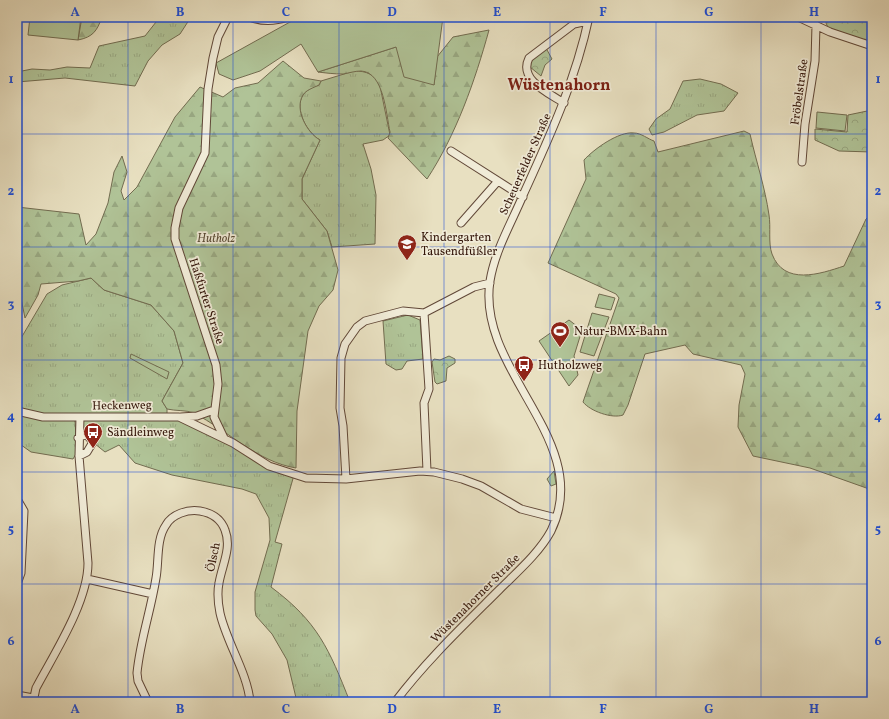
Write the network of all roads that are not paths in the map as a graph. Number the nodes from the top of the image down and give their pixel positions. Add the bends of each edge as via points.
1 (228, 17) edge
2 (250, 17) edge
3 (288, 17) edge
4 (803, 18) edge
5 (589, 19) edge
6 (816, 25) junction
7 (872, 46) edge
8 (564, 103) junction
9 (451, 151) dead end
10 (802, 162) dead end
11 (498, 181) junction
12 (523, 196) junction
13 (461, 223) dead end
14 (490, 283) junction
15 (424, 313) junction
16 (214, 410) junction
17 (17, 411) edge
18 (80, 417) junction
19 (179, 417) junction
20 (78, 438) junction
21 (224, 438) junction
22 (79, 456) junction
23 (427, 471) junction
24 (346, 479) junction
25 (17, 499) edge
26 (560, 503) joint
27 (556, 518) junction
28 (87, 579) junction
29 (17, 584) edge
30 (153, 594) junction
31 (17, 695) edge
32 (33, 700) edge
33 (148, 702) edge
34 (250, 702) edge
35 (396, 702) edge

1 - 16 street, Haßfurter Straße via 218,37 213,58 208,89 205,153 183,196 175,228 175,239 216,365 218,398
2 - 3 street via 266,21
4 - 6 street
5 - 8 street, Scheuerfelder Straße
5 - 8 street, Scheuerfelder Straße via 574,24 526,63 526,73 531,80
6 - 7 street
6 - 10 street, Fröbelstraße via 814,68
8 - 12 street, Scheuerfelder Straße
9 - 11 street
11 - 12 street
11 - 13 street
12 - 14 street, Scheuerfelder Straße via 500,247
14 - 15 street via 474,287
14 - 26 street, Scheuerfelder Straße via 491,317 496,335 507,361 544,429 557,461 562,487
15 - 23 street via 429,389 424,403
15 - 24 street via 403,311 365,321 357,327 345,344 341,358 340,408
16 - 19 street via 198,416
16 - 21 street, Haßfurter Straße via 215,421
17 - 18 street, Heckenweg via 43,417
18 - 19 street, Heckenweg
18 - 20 street
19 - 21 street, Heckenweg
20 - 22 street
20 - 22 street via 88,436 92,442 88,450
21 - 24 street via 260,461 289,473 320,479
22 - 28 street via 88,563
23 - 24 street
23 - 27 street via 466,480 521,509
25 - 29 street via 24,511 21,574
26 - 27 street, Wüstenahorner Straße
27 - 35 street, Wüstenahorner Straße via 545,540 528,561 428,662
28 - 30 street
28 - 32 street via 81,599 36,688
30 - 33 street, Ölsch via 137,673
30 - 34 street, Ölsch via 161,537 166,524 177,515 194,510 217,517 228,542 217,598
31 - 32 street

